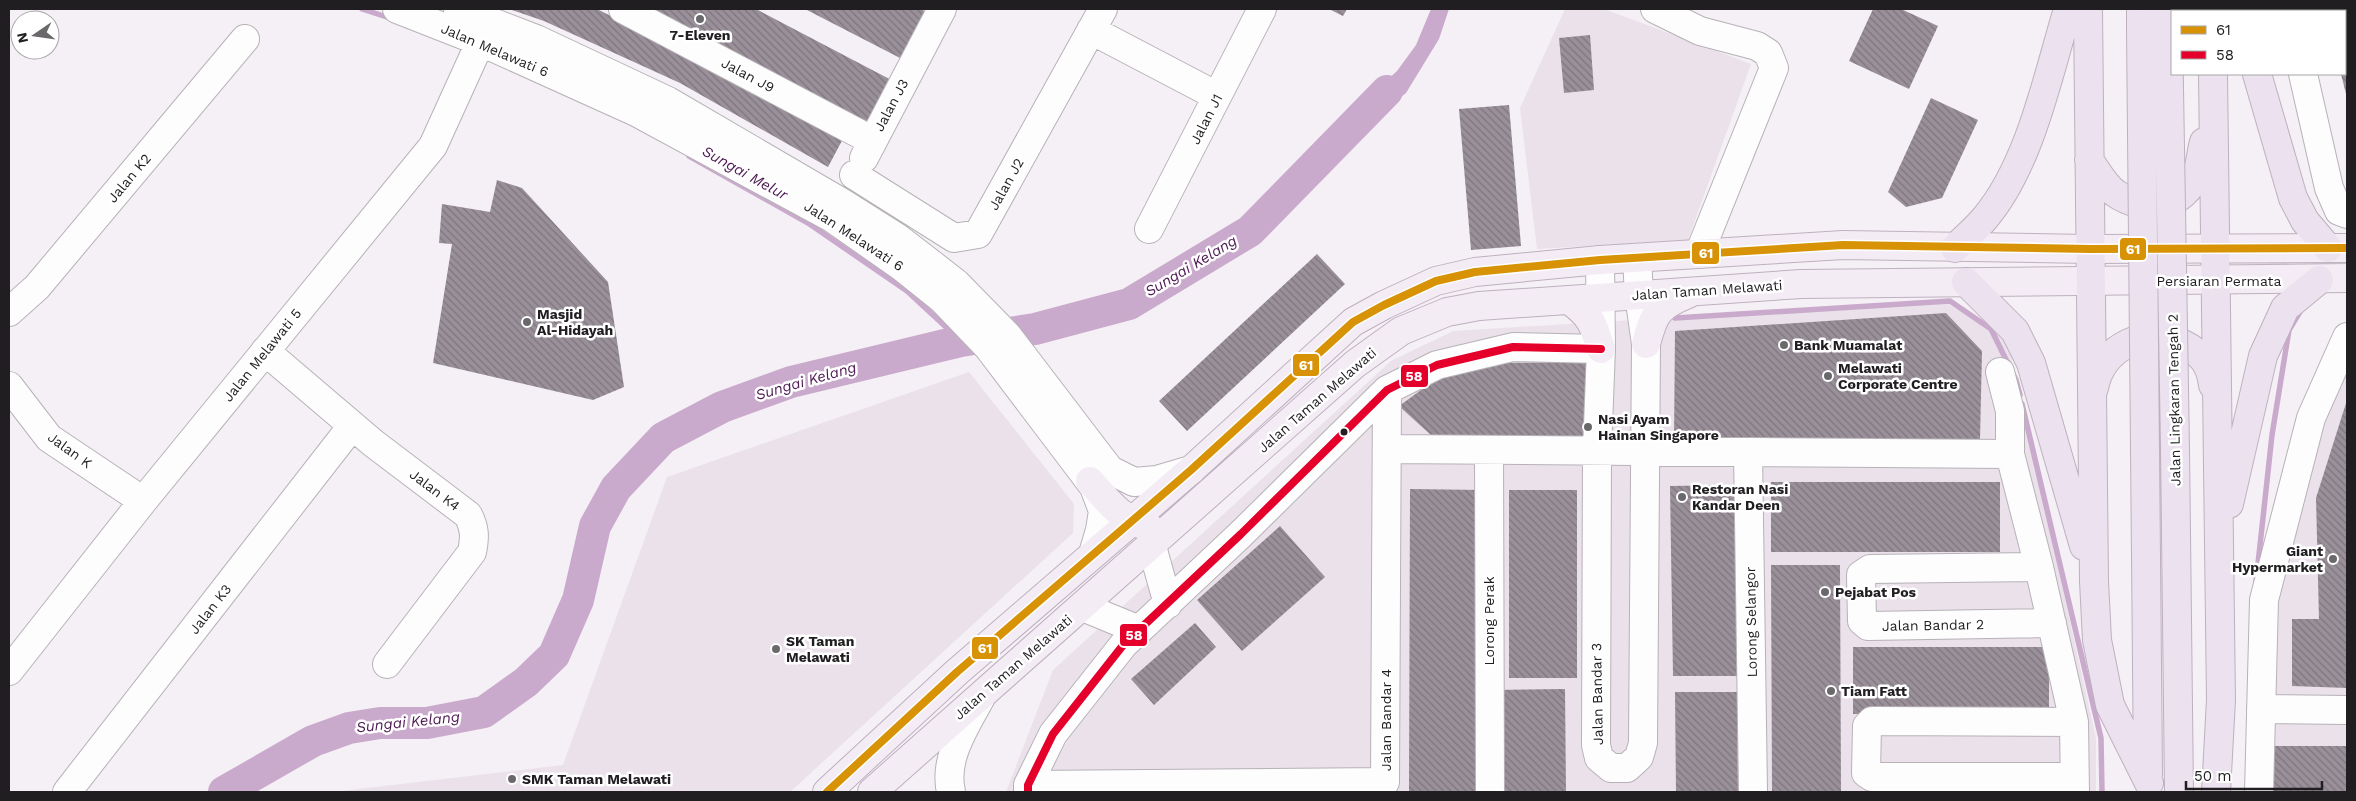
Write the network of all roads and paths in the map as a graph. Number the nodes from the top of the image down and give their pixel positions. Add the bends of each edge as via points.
1 (397, 9) edge
2 (458, 9) edge
3 (623, 9) edge
4 (942, 9) edge
5 (1262, 9) edge
6 (1656, 9) edge
7 (2068, 9) edge
8 (2088, 9) edge
9 (2168, 18) edge
10 (2141, 19) edge
11 (1097, 20) edge
12 (485, 32) junction
13 (245, 39) dead end
14 (2213, 75) edge
15 (2257, 75) edge
16 (2302, 75) edge
17 (1217, 96) junction
18 (2213, 103) junction
19 (872, 141) junction
20 (2090, 160) junction
21 (854, 176) junction
22 (841, 202) junction
23 (2343, 212) edge
24 (1150, 229) dead end
25 (1955, 248) junction
26 (2215, 248) junction
27 (2338, 248) edge
28 (2090, 249) junction
29 (1699, 254) junction
30 (1637, 258) junction
31 (1600, 260) junction
32 (2347, 278) edge
33 (2319, 280) junction
34 (2216, 281) junction
35 (1966, 282) junction
36 (2090, 282) junction
37 (949, 291) junction
38 (1694, 291) junction
39 (1639, 295) junction
40 (1601, 298) junction
41 (1569, 300) junction
42 (9, 312) edge
43 (2347, 337) edge
44 (1646, 344) junction
45 (1601, 349) junction
46 (265, 351) junction
47 (2000, 372) dead end
48 (9, 386) edge
49 (1388, 390) junction
50 (2217, 399) junction
51 (1044, 400) junction
52 (2092, 402) junction
53 (352, 426) junction
54 (1387, 450) junction
55 (1489, 450) junction
56 (1597, 451) junction
57 (1645, 451) junction
58 (1748, 452) junction
59 (2010, 454) junction
60 (1191, 470) junction
61 (1090, 481) junction
62 (143, 501) junction
63 (1132, 521) junction
64 (1177, 523) junction
65 (1151, 543) junction
66 (2219, 549) junction
67 (1093, 554) junction
68 (2039, 567) junction
69 (2094, 582) junction
70 (1168, 604) junction
71 (1082, 607) junction
72 (2052, 624) junction
73 (1139, 630) junction
74 (387, 664) dead end
75 (9, 671) edge
76 (984, 691) junction
77 (2261, 709) junction
78 (2347, 710) edge
79 (2074, 722) junction
80 (2075, 785) edge
81 (1028, 788) edge
82 (2149, 788) edge
83 (67, 792) edge
84 (827, 792) edge
85 (872, 792) edge
86 (951, 792) edge
87 (1490, 792) edge
88 (1753, 792) edge
89 (2179, 792) edge
90 (2216, 792) edge
91 (2259, 792) edge

1 - 12 street, Jalan Melawati 6
2 - 12 street, Jalan Melawati 6
3 - 19 street, Jalan J9
4 - 19 street, Jalan J3
5 - 17 street, Jalan J1
6 - 29 street via 1700,31 1757,46 1768,53 1774,68
7 - 25 highway via 2035,120 2011,179 1985,218
8 - 20 highway
9 - 89 highway, Jalan Lingkaran Tengah 2, bridge
10 - 82 highway, Jalan Lingkaran Tengah 2, bridge
11 - 17 street
11 - 21 street, Jalan J2 via 978,234 954,238
12 - 22 street, Jalan Melawati 6 via 536,40 668,101
12 - 37 street, Jalan Melawati 6 via 832,218 902,267
12 - 46 street, Jalan Melawati 5 via 433,146
13 - 42 street, Jalan K2 via 37,287
14 - 18 highway
15 - 27 highway via 2293,198 2305,221
16 - 23 street via 2328,188
17 - 24 street, Jalan J1
18 - 20 highway via 2197,173 2177,200 2156,207 2135,203 2115,193
18 - 26 highway
19 - 21 street, Jalan J3
20 - 28 highway
21 - 22 street, Jalan J3
22 - 37 street, Jalan Melawati 6 via 898,238
25 - 28 main road
25 - 29 main road via 1843,245
26 - 27 main road
26 - 28 main road
26 - 34 highway
28 - 36 highway
29 - 30 main road
30 - 31 main road
30 - 39 street, Jalan Bandar 3
31 - 40 street, Jalan Bandar 3
31 - 60 main road via 1467,274 1436,281 1384,304 1353,322
32 - 33 main road, Persiaran Permata
33 - 34 main road, Persiaran Permata
33 - 66 highway via 2285,308 2263,356
34 - 36 main road, Persiaran Permata
34 - 50 highway
35 - 36 main road, Jalan Taman Melawati
35 - 38 main road, Jalan Taman Melawati via 1801,284
35 - 69 highway via 2015,331 2031,363
36 - 52 highway
37 - 51 street, Jalan Melawati 6 via 988,347
38 - 39 main road, Jalan Taman Melawati
38 - 44 main road via 1671,301 1652,319
39 - 40 main road, Jalan Taman Melawati
39 - 44 street, Jalan Bandar 3
40 - 41 main road, Jalan Taman Melawati
40 - 45 street, Jalan Bandar 3
41 - 45 main road via 1586,312
41 - 64 main road, Jalan Taman Melawati via 1479,306 1447,312 1401,331 1355,364
43 - 77 street via 2311,418 2264,600
44 - 57 street, Jalan Bandar 3
45 - 49 street via 1514,347 1437,365
45 - 56 street, Jalan Bandar 3
46 - 53 street, Jalan K4
46 - 62 street, Jalan Melawati 5
47 - 59 street via 2010,411
48 - 62 street, Jalan K via 50,438
49 - 54 street, Jalan Bandar 4
49 - 70 street
50 - 52 highway via 2208,365 2192,349 2172,338 2148,336 2126,344 2108,358 2096,379
50 - 66 highway
51 - 60 street, Jalan Melawati 6 via 1110,470 1134,482 1157,480
51 - 61 street, Jalan Melawati 6
52 - 69 highway
53 - 74 street, Jalan K4 via 468,515 474,526 472,552
53 - 83 street, Jalan K3
54 - 55 street
54 - 81 street, Jalan Bandar 4 via 1385,782
55 - 56 street
55 - 87 street, Lorong Perak
56 - 57 street
56 - 57 street, Jalan Bandar 3 via 1596,745 1599,758 1611,768 1627,768 1639,757 1644,743
57 - 58 street
58 - 59 street
58 - 88 street, Lorong Selangor
59 - 68 street
60 - 63 main road
61 - 63 main road
61 - 67 street, Jalan Melawati 6 via 1102,511
62 - 75 street, Jalan Melawati 5
63 - 64 main road via 1160,527
63 - 67 main road
64 - 65 main road, Jalan Taman Melawati
65 - 70 street
65 - 71 main road, Jalan Taman Melawati
66 - 90 highway via 2221,700
67 - 84 main road via 957,672
68 - 72 street
68 - 72 street, Jalan Bandar 2 via 1870,569 1861,574 1862,621 1868,626
69 - 82 highway via 2097,640 2110,705
70 - 73 street
71 - 73 street
71 - 76 main road, Jalan Taman Melawati
72 - 79 street
73 - 81 street via 1124,644 1053,734
76 - 85 main road, Jalan Taman Melawati
76 - 86 street via 954,747 949,784
77 - 78 street
77 - 91 street
79 - 80 street
79 - 80 street via 1872,721 1867,726 1866,772 1872,776

